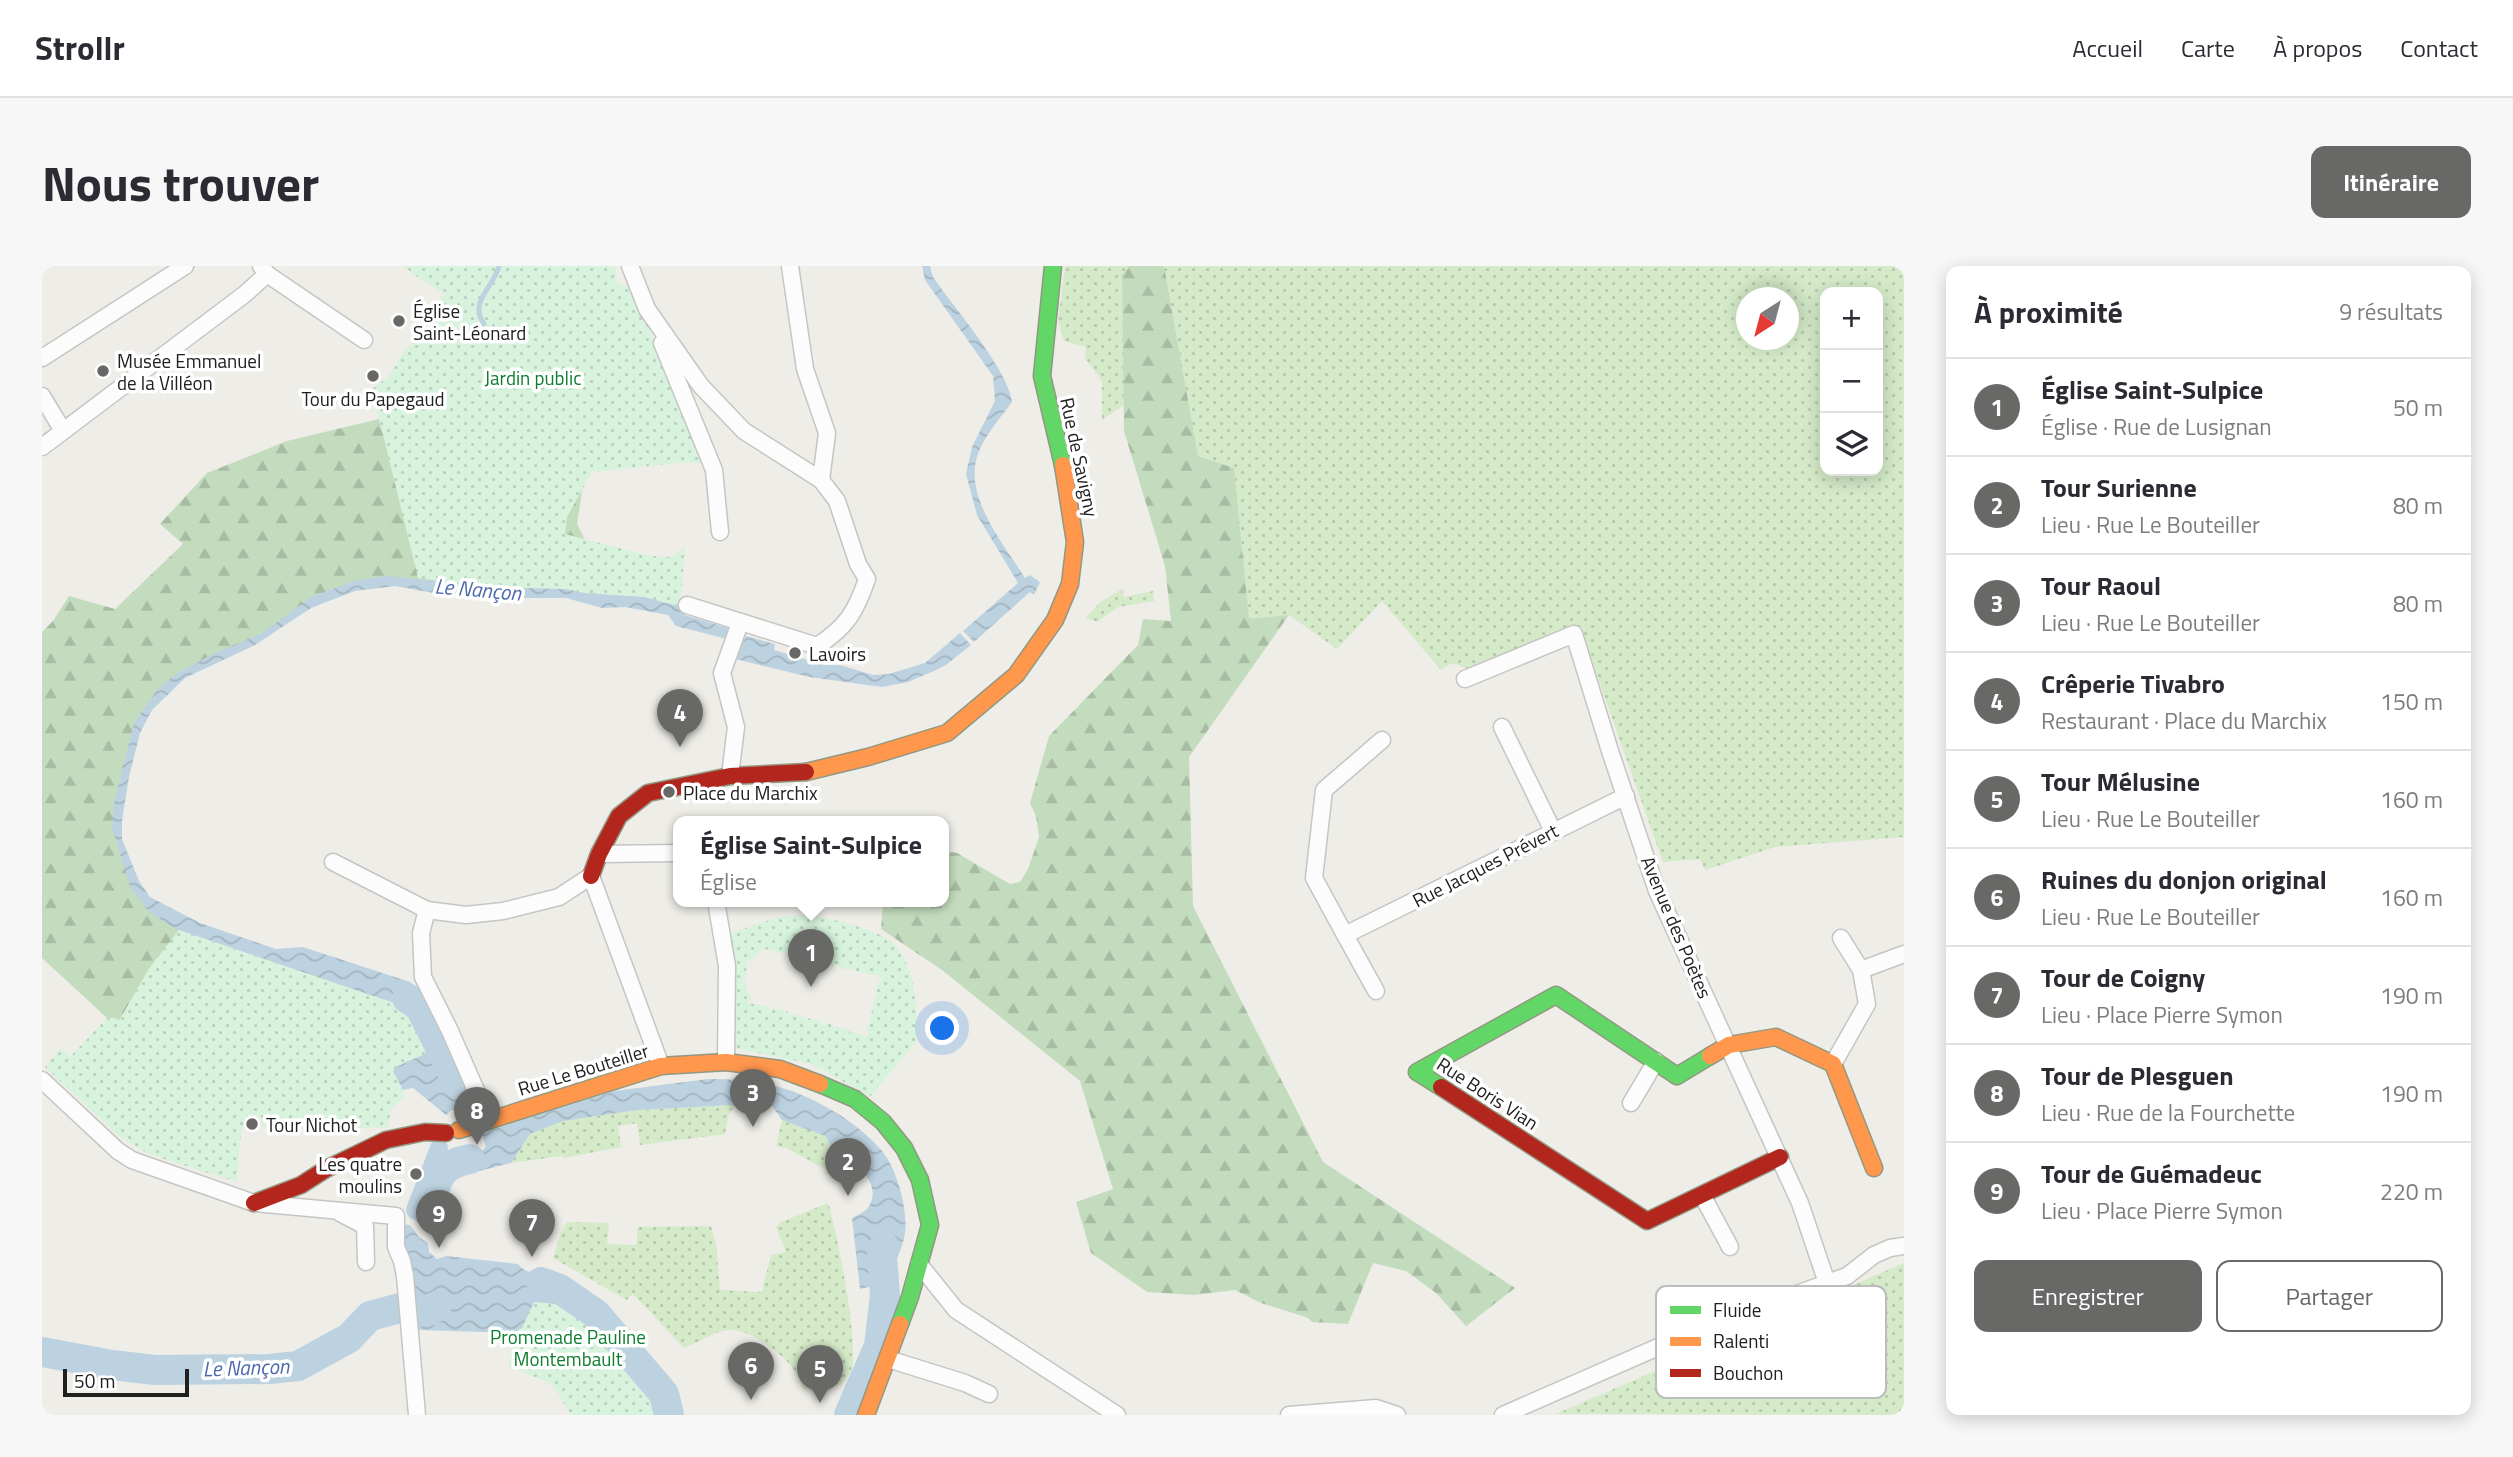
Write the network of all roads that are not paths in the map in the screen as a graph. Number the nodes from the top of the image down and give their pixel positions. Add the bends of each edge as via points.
1 (185, 266) edge
2 (630, 266) edge
3 (790, 266) edge
4 (1053, 266) edge
5 (264, 270) edge
6 (647, 309) junction
7 (364, 340) dead end
8 (42, 358) edge
9 (42, 396) edge
10 (63, 431) junction
11 (42, 447) edge
12 (821, 480) junction
13 (720, 532) dead end
14 (687, 605) dead end
15 (738, 626) junction
16 (1465, 679) dead end
17 (1502, 727) dead end
18 (1381, 740) dead end
19 (735, 776) junction
20 (1626, 796) junction
21 (1553, 831) junction
22 (673, 853) edge
23 (599, 854) junction
24 (333, 862) dead end
25 (591, 876) junction
26 (717, 907) edge
27 (428, 910) junction
28 (1345, 935) junction
29 (1841, 938) dead end
30 (1904, 954) edge
31 (1861, 970) junction
32 (1376, 991) dead end
33 (1729, 1045) junction
34 (1656, 1061) junction
35 (726, 1062) junction
36 (1833, 1064) junction
37 (661, 1066) junction
38 (42, 1080) edge
39 (1631, 1103) dead end
40 (489, 1120) junction
41 (1780, 1157) junction
42 (1874, 1168) dead end
43 (1703, 1195) junction
44 (254, 1203) junction
45 (335, 1210) junction
46 (1904, 1246) edge
47 (1730, 1247) dead end
48 (366, 1262) dead end
49 (919, 1264) junction
50 (1827, 1283) junction
51 (1819, 1286) edge
52 (1656, 1348) edge
53 (888, 1359) junction
54 (989, 1394) dead end
55 (417, 1415) edge
56 (866, 1415) edge
57 (1117, 1415) edge
58 (1289, 1415) edge
59 (1397, 1415) edge
60 (1503, 1415) edge

1 - 8 street
2 - 6 street
3 - 12 street via 805,369 827,433
4 - 19 street, Rue de Savigny via 1042,376 1068,486 1075,542 1070,584 1055,620 1012,680 947,733 808,772
5 - 7 street
5 - 10 street via 236,301
6 - 12 street via 701,386 744,431
6 - 13 street via 714,470
9 - 10 street
10 - 11 street
12 - 15 street via 837,502 867,579 858,607 817,646
14 - 15 street
15 - 19 street via 722,673 736,727
16 - 20 street, Avenue des Poètes via 1574,634
17 - 21 street
18 - 28 street via 1324,790 1314,878
19 - 23 street via 648,793 619,816
20 - 21 street, Rue Jacques Prévert
20 - 33 street, Avenue des Poètes via 1657,891
21 - 28 street, Rue Jacques Prévert
22 - 23 street
23 - 25 street
24 - 27 street
25 - 27 street via 559,897 503,911 466,915
25 - 37 street
26 - 35 street via 727,966
27 - 40 street via 421,933 423,977
28 - 32 street
29 - 31 street
30 - 31 street
31 - 36 street via 1867,1003
33 - 34 street, Rue Boris Vian via 1677,1076
33 - 36 street via 1776,1037
33 - 41 street, Avenue des Poètes
34 - 39 street
34 - 43 street, Rue Boris Vian via 1556,995 1417,1072 1647,1222
35 - 37 street, Rue Le Bouteiller
35 - 49 street, Rue Le Bouteiller via 808,1078 855,1099 883,1122 904,1148 920,1180 930,1225
36 - 42 street
37 - 40 street, Rue Le Bouteiller
38 - 44 street via 132,1160
40 - 44 street, Rue Le Bouteiller via 452,1132 386,1140 301,1185
41 - 43 street, Rue Boris Vian
41 - 50 street, Avenue des Poètes
43 - 47 street
44 - 45 street
45 - 48 street via 365,1226
45 - 55 street via 396,1216
46 - 50 street via 1874,1255 1847,1276
49 - 53 street, Rue Le Bouteiller
49 - 57 street via 956,1310
50 - 51 street
52 - 60 street
53 - 54 street
53 - 56 street, Rue Le Bouteiller
58 - 59 street via 1376,1408

